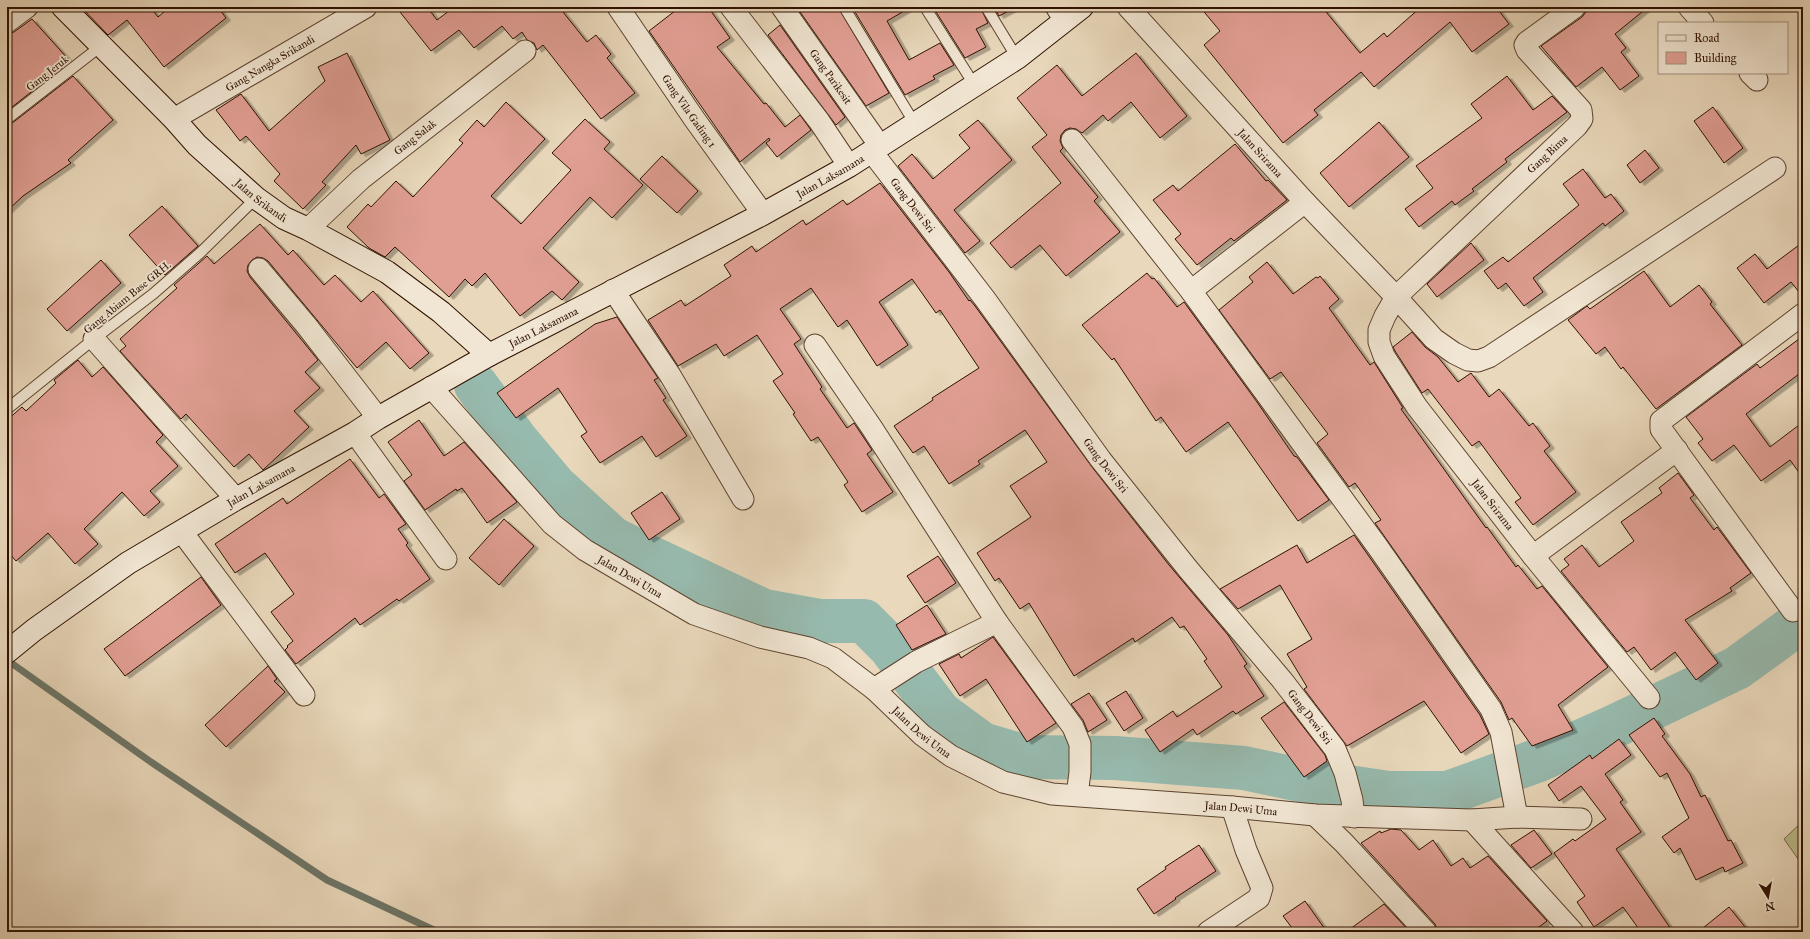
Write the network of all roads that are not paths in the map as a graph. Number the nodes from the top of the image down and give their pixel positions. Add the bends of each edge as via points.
1 (27, 7) edge
2 (366, 7) edge
3 (618, 7) edge
4 (731, 7) edge
5 (782, 7) edge
6 (844, 7) edge
7 (925, 7) edge
8 (986, 7) edge
9 (1082, 7) edge
10 (1128, 7) edge
11 (1575, 7) edge
12 (1689, 7) edge
13 (66, 8) edge
14 (1056, 16) edge
15 (7, 22) edge
16 (1702, 22) edge
17 (101, 46) junction
18 (525, 51) dead end
19 (1017, 58) junction
20 (975, 86) junction
21 (7, 119) edge
22 (174, 119) junction
23 (915, 124) junction
24 (1072, 140) dead end
25 (876, 149) junction
26 (849, 166) junction
27 (1775, 168) dead end
28 (256, 198) junction
29 (1305, 202) junction
30 (763, 214) junction
31 (308, 229) junction
32 (259, 269) dead end
33 (613, 290) junction
34 (1191, 291) junction
35 (1396, 297) junction
36 (1800, 324) edge
37 (94, 338) junction
38 (815, 345) dead end
39 (489, 355) junction
40 (430, 387) junction
41 (7, 410) edge
42 (378, 418) junction
43 (355, 433) junction
44 (1677, 450) junction
45 (236, 499) junction
46 (743, 499) dead end
47 (182, 532) junction
48 (1533, 556) junction
49 (446, 559) dead end
50 (1793, 611) dead end
51 (997, 622) junction
52 (7, 652) edge
53 (874, 689) junction
54 (304, 695) dead end
55 (1649, 698) dead end
56 (1077, 796) junction
57 (1232, 807) junction
58 (1353, 808) junction
59 (1315, 815) junction
60 (1517, 817) junction
61 (1581, 819) dead end
62 (1472, 820) junction
63 (1208, 932) edge
64 (1426, 932) edge
65 (1573, 932) edge

1 - 15 street
2 - 22 street, Gang Nangka Srikandi
3 - 30 street, Gang Vila Gading 1
4 - 26 street via 819,121
5 - 25 street, Gang Parikesit
6 - 23 lane
7 - 20 lane
8 - 19 lane
9 - 14 main road, Jalan Laksamana
10 - 29 street, Jalan Srirama
11 - 35 street, Gang Bima via 1525,45 1581,110 1582,119 1578,126
12 - 16 street
13 - 17 main road, Jalan Srikandi
14 - 19 main road, Jalan Laksamana
17 - 21 lane, Gang Jeruk
17 - 22 main road, Jalan Srikandi
18 - 31 street, Gang Salak via 361,179
19 - 20 main road, Jalan Laksamana
20 - 23 main road, Jalan Laksamana
22 - 28 main road, Jalan Srikandi via 197,145
23 - 25 main road, Jalan Laksamana
24 - 34 street
25 - 26 main road, Jalan Laksamana
25 - 58 street, Gang Dewi Sri via 1101,460 1282,680 1334,749 1345,772
26 - 30 main road, Jalan Laksamana
27 - 35 street, Jalan Srirama via 1489,357 1468,360 1454,353 1434,339
28 - 31 main road, Jalan Srikandi via 284,218
28 - 37 lane, Gang Abiam Base GRH. via 153,294
29 - 34 street
29 - 35 street, Jalan Srirama
30 - 33 main road, Jalan Laksamana
31 - 39 main road, Jalan Srikandi via 387,272 441,312
32 - 42 street
33 - 39 main road, Jalan Laksamana
33 - 46 street via 670,375
34 - 60 street via 1377,546 1491,709 1502,732
35 - 48 street, Jalan Srirama via 1379,330 1379,342 1384,356 1417,407
36 - 44 street via 1661,422 1661,429
37 - 41 lane, Gang Abiam Base GRH.
37 - 45 street
38 - 51 street via 872,428
39 - 40 main road, Jalan Laksamana
40 - 42 main road, Jalan Laksamana
40 - 53 street, Jalan Dewi Uma via 552,524 584,550 694,614 760,637 809,648 833,658
42 - 43 main road, Jalan Laksamana
43 - 45 main road, Jalan Laksamana
43 - 49 street
44 - 48 street
44 - 50 street
45 - 47 main road, Jalan Laksamana
47 - 52 main road, Jalan Laksamana via 128,563
47 - 54 street
48 - 55 street, Jalan Srirama
51 - 53 street via 916,662
51 - 56 street via 1073,727 1080,744
53 - 56 street, Jalan Dewi Uma via 922,735 951,756 981,772 1033,791
56 - 57 street, Jalan Dewi Uma
57 - 59 street, Jalan Dewi Uma
57 - 63 street via 1262,888 1259,898
58 - 59 street, Jalan Dewi Uma
58 - 62 street, Jalan Dewi Uma
59 - 64 street
60 - 61 street, Jalan Dewi Uma
60 - 62 street, Jalan Dewi Uma
62 - 65 street

